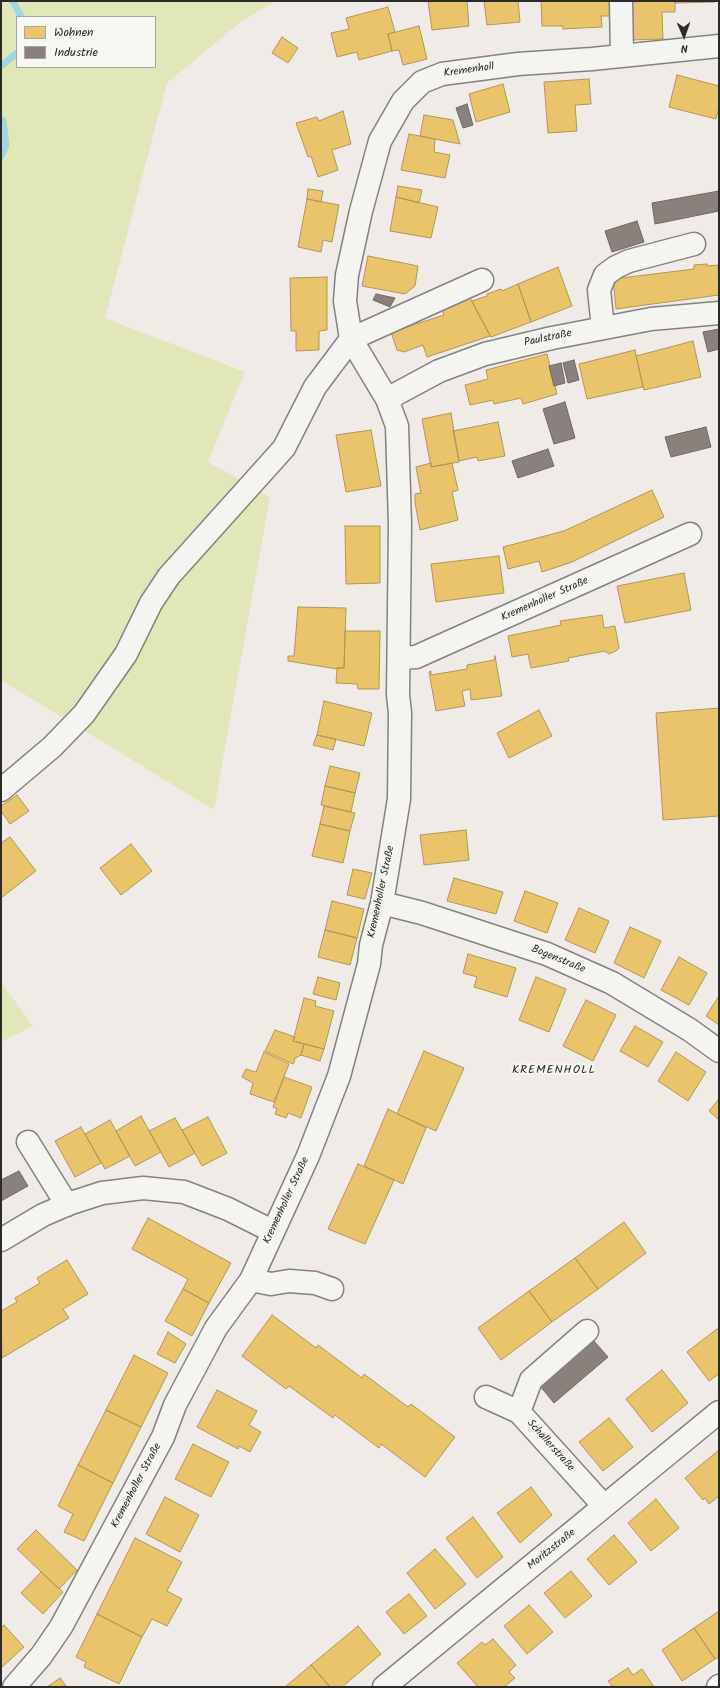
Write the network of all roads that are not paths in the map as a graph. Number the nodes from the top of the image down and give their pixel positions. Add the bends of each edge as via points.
1 (621, 1) edge
2 (719, 46) edge
3 (622, 56) junction
4 (694, 244) dead end
5 (482, 280) dead end
6 (719, 313) edge
7 (603, 328) junction
8 (351, 339) junction
9 (388, 399) junction
10 (690, 534) dead end
11 (398, 658) junction
12 (1, 790) edge
13 (382, 903) junction
14 (719, 1051) edge
15 (28, 1142) dead end
16 (67, 1205) junction
17 (272, 1230) junction
18 (1, 1240) edge
19 (251, 1280) junction
20 (332, 1289) dead end
21 (588, 1331) dead end
22 (486, 1397) dead end
23 (519, 1412) junction
24 (719, 1412) edge
25 (604, 1506) junction
26 (14, 1687) edge
27 (384, 1687) edge

1 - 3 street
2 - 3 street, Kremenholl
3 - 8 street, Kremenholl via 518,64 442,74 422,82 403,101 380,140 359,218 347,275 345,301
4 - 7 street via 629,261 605,275 599,290
5 - 8 street
6 - 7 street, Paulstraße via 651,319
7 - 9 street, Paulstraße via 485,354 439,370
8 - 9 street, Kremenholl
8 - 12 street via 315,387 284,448 169,576 151,603 122,660 84,714 52,747
9 - 11 street, Kremenholler Straße via 397,426 400,525
10 - 11 street, Kremenholler Straße via 416,657
11 - 13 street, Kremenholler Straße via 399,799
13 - 14 street, Bogenstraße via 422,913 554,957 612,983 690,1030
13 - 17 street, Kremenholler Straße via 371,945 369,964 339,1076 308,1156
15 - 16 street
16 - 17 street via 102,1193 143,1188 184,1192
16 - 18 street via 43,1215
17 - 19 street, Kremenholler Straße
19 - 20 street via 271,1284 289,1281 315,1282
19 - 26 street, Kremenholler Straße via 216,1328 175,1405 163,1437 61,1627 41,1656
21 - 23 street via 531,1380
22 - 23 street, Schallerstraße
23 - 25 street, Schallerstraße
24 - 25 street, Moritzstraße
25 - 27 street, Moritzstraße

